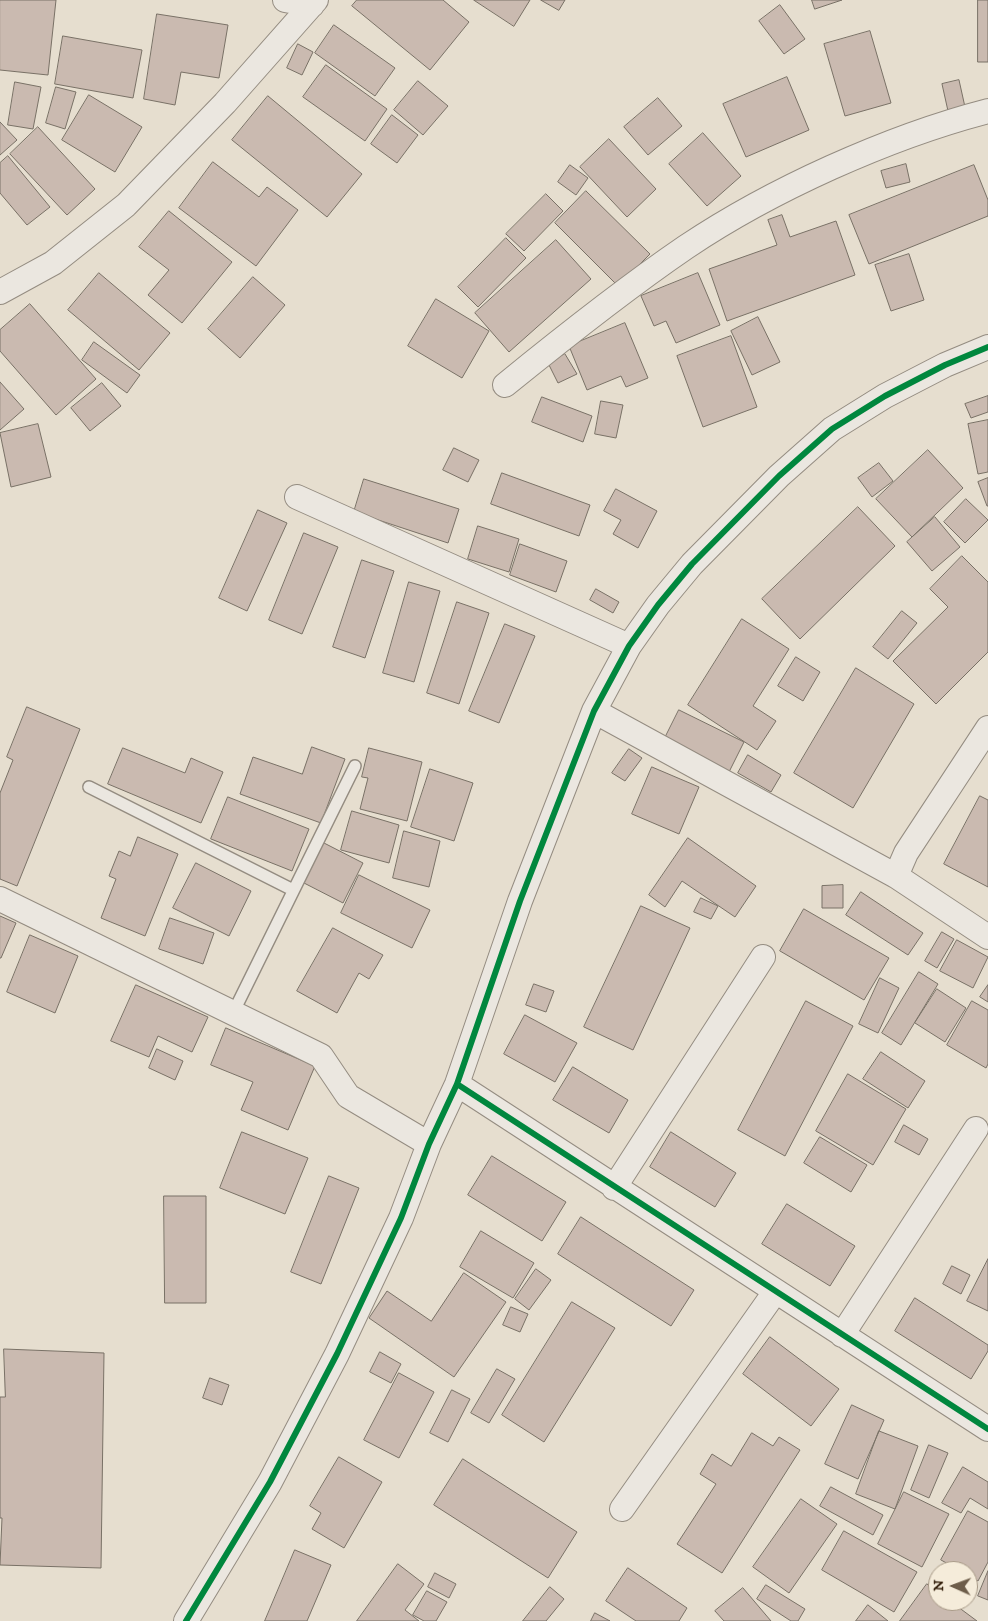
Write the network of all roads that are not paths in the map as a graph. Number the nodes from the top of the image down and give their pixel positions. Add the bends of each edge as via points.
1 (285, 0) edge
2 (314, 2) edge
3 (988, 111) edge
4 (0, 292) edge
5 (988, 347) edge
6 (505, 386) dead end
7 (297, 497) dead end
8 (629, 646) junction
9 (594, 711) junction
10 (988, 728) edge
11 (355, 766) dead end
12 (89, 787) dead end
13 (896, 876) junction
14 (294, 890) junction
15 (0, 899) edge
16 (988, 937) edge
17 (763, 956) dead end
18 (233, 1013) junction
19 (457, 1084) junction
20 (976, 1129) dead end
21 (429, 1144) junction
22 (614, 1188) junction
23 (775, 1292) junction
24 (842, 1335) junction
25 (988, 1429) edge
26 (622, 1509) dead end
27 (186, 1621) edge

1 - 2 street
2 - 4 street via 225,103 126,205 53,263
3 - 6 street via 913,136 794,184 687,247 582,322
5 - 8 street via 945,364 832,429 779,476 692,564
7 - 8 street
8 - 9 street
9 - 13 street
9 - 19 street via 520,902
10 - 13 street via 906,853
11 - 14 lane
12 - 14 lane
13 - 16 street
14 - 18 lane
15 - 18 street
17 - 22 street
18 - 21 street via 321,1056 348,1096
19 - 21 street
19 - 22 street
20 - 24 street
21 - 27 street via 401,1218 337,1354 270,1482
22 - 23 street
23 - 24 street
23 - 26 street
24 - 25 street

